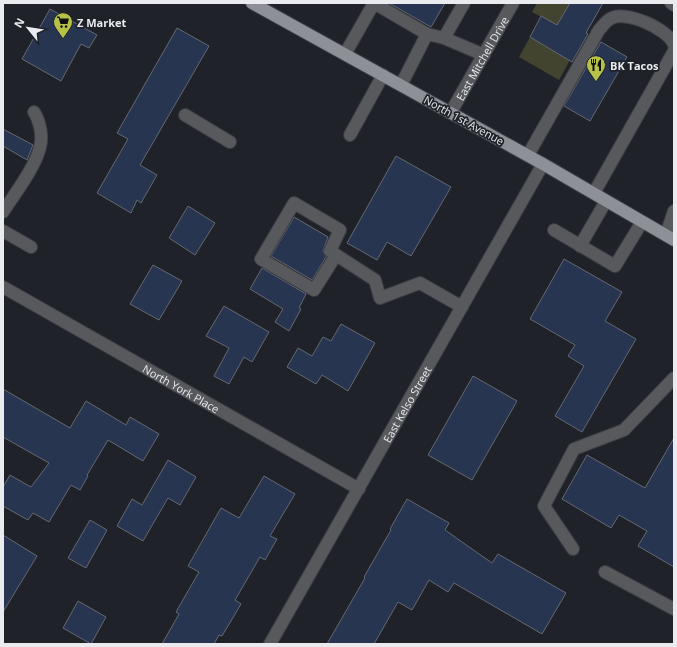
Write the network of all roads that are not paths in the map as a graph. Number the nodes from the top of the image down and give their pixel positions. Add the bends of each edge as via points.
1 (252, 3) edge
2 (374, 3) edge
3 (464, 3) edge
4 (513, 3) edge
5 (671, 3) edge
6 (674, 5) edge
7 (428, 34) junction
8 (444, 38) junction
9 (674, 45) edge
10 (674, 51) edge
11 (345, 54) junction
12 (484, 55) junction
13 (383, 75) junction
14 (401, 85) junction
15 (34, 112) dead end
16 (451, 112) junction
17 (185, 115) dead end
18 (350, 135) dead end
19 (230, 142) dead end
20 (528, 155) junction
21 (543, 164) junction
22 (594, 193) junction
23 (606, 201) junction
24 (674, 211) edge
25 (3, 212) edge
26 (642, 222) junction
27 (554, 230) dead end
28 (3, 231) edge
29 (670, 238) edge
30 (580, 246) junction
31 (31, 247) dead end
32 (336, 255) junction
33 (3, 287) edge
34 (462, 307) junction
35 (674, 378) edge
36 (359, 489) junction
37 (573, 549) dead end
38 (605, 572) dead end
39 (674, 609) edge
40 (270, 644) edge

1 - 11 main road, North 1st Avenue
2 - 7 street
2 - 11 street
3 - 8 street
4 - 12 street, East Mitchell Drive
5 - 6 street
7 - 8 street
7 - 14 street
8 - 12 street
9 - 20 street via 667,34 646,23 624,16 610,18 599,30
10 - 22 street
11 - 13 main road, North 1st Avenue
12 - 16 street, East Mitchell Drive
13 - 14 main road, North 1st Avenue
13 - 18 street
14 - 16 main road, North 1st Avenue
15 - 25 street via 38,118 41,147
16 - 20 main road, North 1st Avenue
17 - 19 street
20 - 21 main road, North 1st Avenue
21 - 22 main road, North 1st Avenue
21 - 34 street, East Kelso Street
22 - 23 main road, North 1st Avenue
23 - 26 main road, North 1st Avenue
23 - 30 street
24 - 29 street
26 - 29 main road, North 1st Avenue
26 - 30 street via 615,266
27 - 30 street
28 - 31 street
32 - 32 street via 330,251 340,230 294,203 261,259 314,290
32 - 34 street via 375,280 380,298 420,283
33 - 36 street, North York Place
34 - 36 street, East Kelso Street
35 - 37 street via 624,430 574,449 544,506
36 - 40 street, East Kelso Street
38 - 39 street

